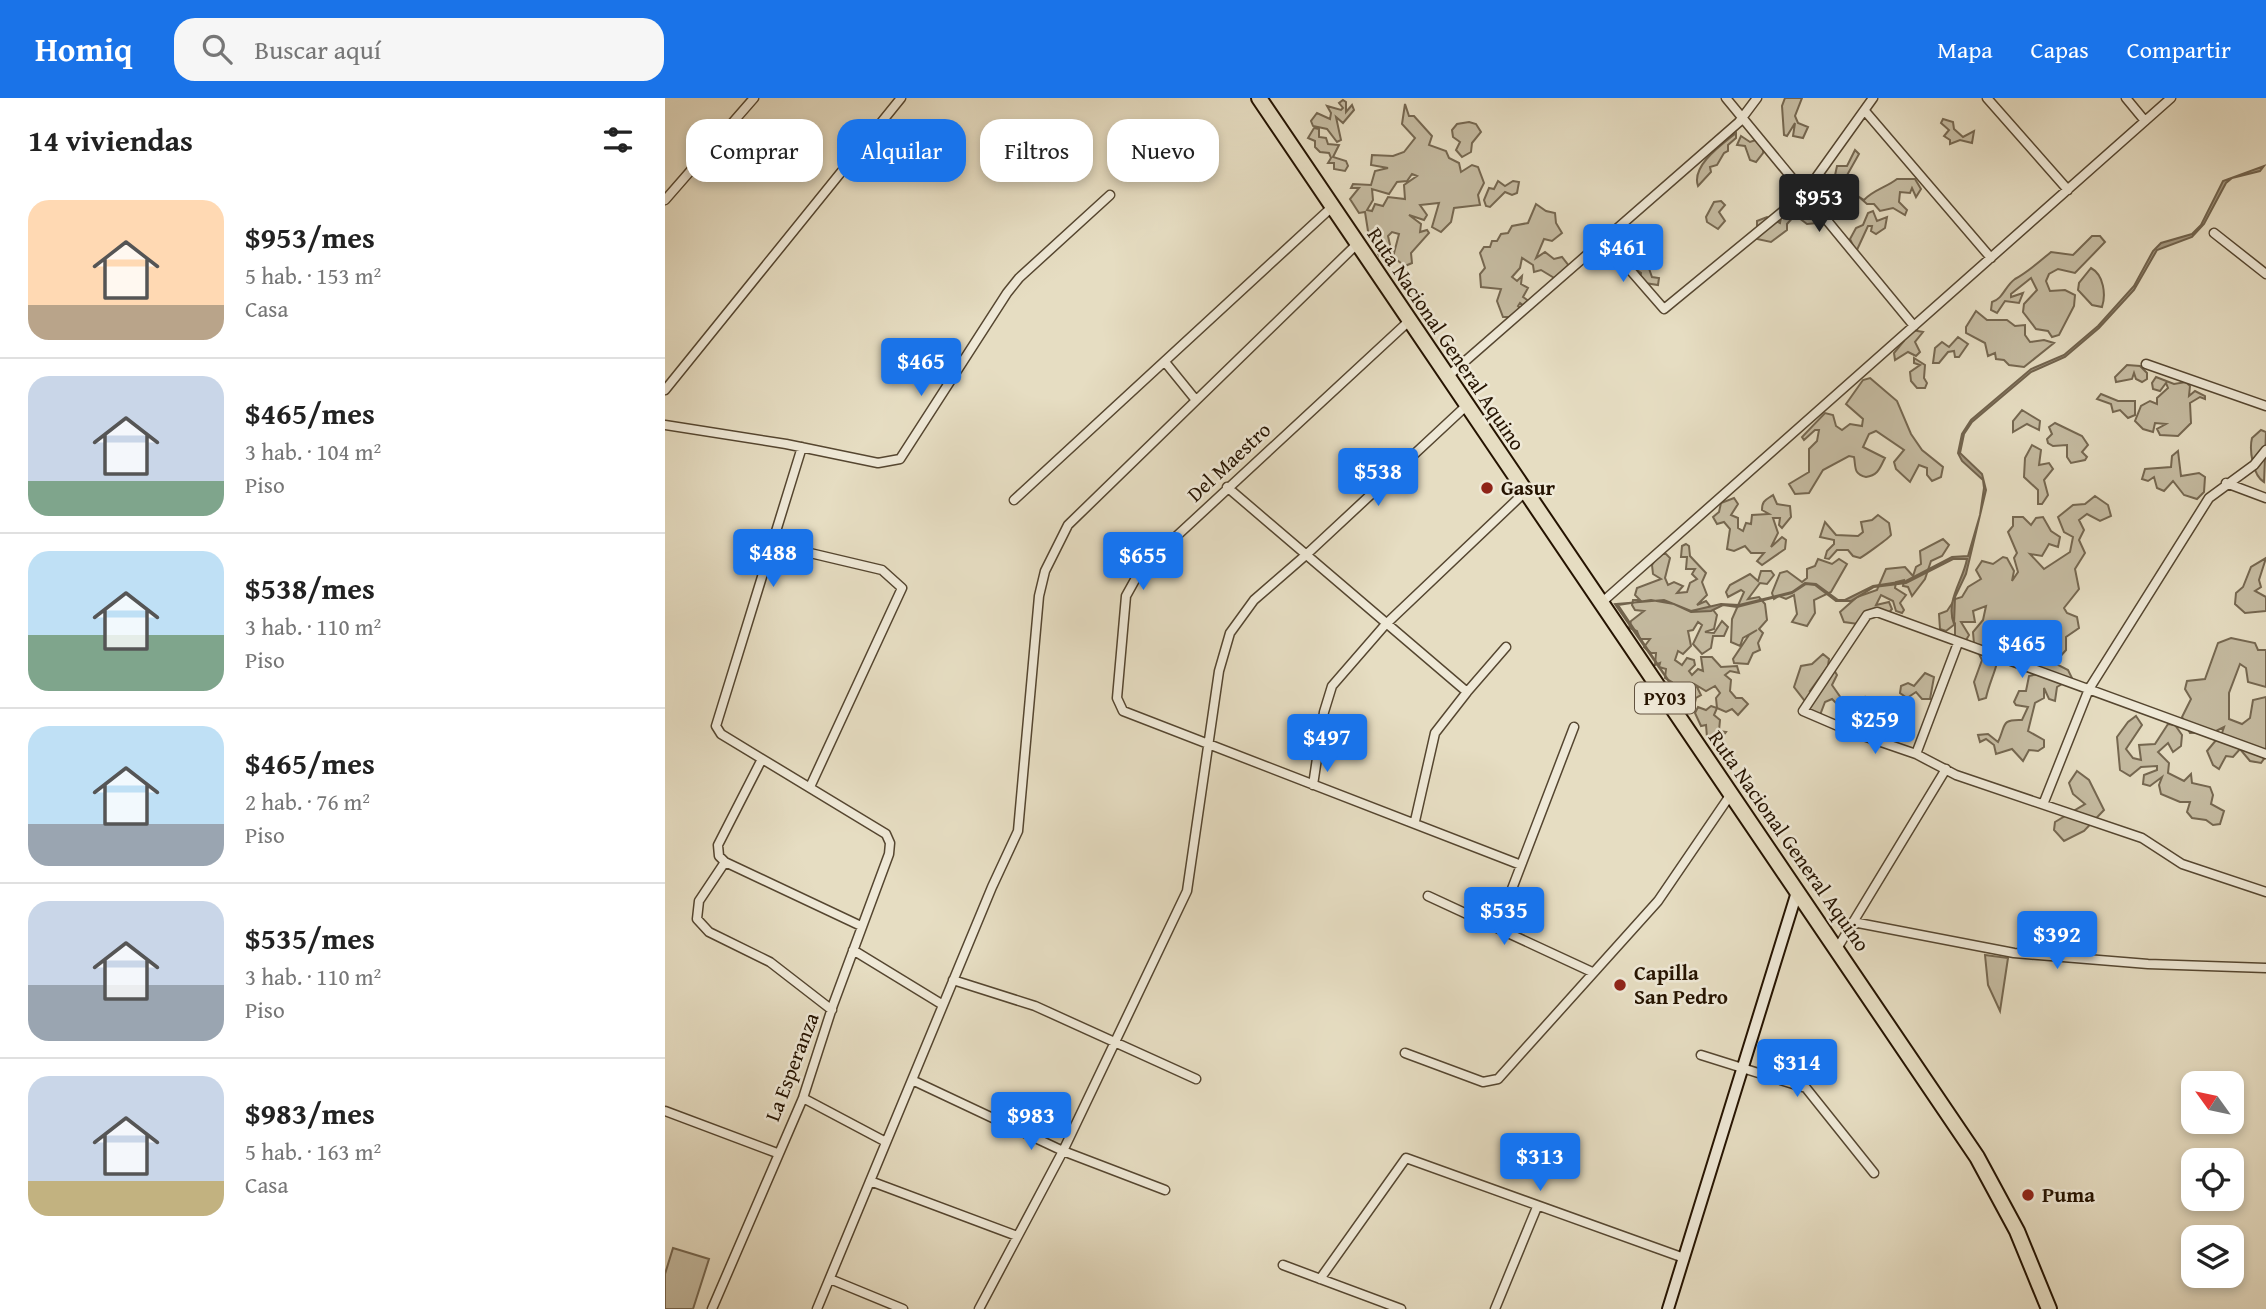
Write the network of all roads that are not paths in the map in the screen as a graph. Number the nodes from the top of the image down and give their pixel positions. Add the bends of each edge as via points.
1 (754, 98) edge
2 (901, 98) edge
3 (1259, 98) edge
4 (1725, 98) edge
5 (1757, 98) edge
6 (1873, 98) edge
7 (1987, 98) edge
8 (2126, 98) edge
9 (2171, 98) edge
10 (1864, 111) junction
11 (1743, 117) junction
12 (2145, 121) junction
13 (2068, 190) junction
14 (1805, 193) junction
15 (1110, 195) dead end
16 (665, 200) edge
17 (1332, 207) junction
18 (2214, 233) dead end
19 (1604, 240) junction
20 (1357, 244) junction
21 (1991, 258) junction
22 (2266, 274) edge
23 (1409, 321) junction
24 (1913, 326) junction
25 (1165, 362) junction
26 (2146, 364) dead end
27 (1447, 377) junction
28 (665, 390) edge
29 (1195, 399) junction
30 (1466, 406) junction
31 (2266, 406) edge
32 (665, 425) edge
33 (802, 447) junction
34 (2266, 450) edge
35 (2226, 483) junction
36 (1227, 487) junction
37 (1524, 493) junction
38 (2266, 498) edge
39 (1014, 500) dead end
40 (772, 544) junction
41 (1307, 554) junction
42 (1600, 604) junction
43 (1385, 625) junction
44 (1958, 643) junction
45 (1506, 647) dead end
46 (2089, 689) junction
47 (1467, 692) junction
48 (1574, 727) dead end
49 (1209, 746) junction
50 (1916, 754) junction
51 (2266, 754) edge
52 (762, 759) junction
53 (1946, 769) junction
54 (1313, 785) junction
55 (810, 787) junction
56 (1731, 794) junction
57 (2044, 802) junction
58 (1415, 821) junction
59 (726, 862) junction
60 (1521, 865) junction
61 (2266, 891) edge
62 (1797, 892) junction
63 (1428, 896) dead end
64 (1853, 922) junction
65 (861, 926) junction
66 (1497, 928) junction
67 (1838, 947) junction
68 (853, 950) junction
69 (2266, 968) edge
70 (1592, 972) junction
71 (953, 980) junction
72 (943, 1005) junction
73 (832, 1010) junction
74 (1114, 1042) junction
75 (1405, 1053) dead end
76 (1701, 1055) dead end
77 (1743, 1068) junction
78 (1196, 1079) dead end
79 (912, 1080) junction
80 (803, 1098) junction
81 (665, 1111) edge
82 (887, 1142) junction
83 (1063, 1151) junction
84 (778, 1153) junction
85 (1874, 1173) dead end
86 (870, 1181) junction
87 (1165, 1190) dead end
88 (1537, 1207) junction
89 (1017, 1236) junction
90 (1684, 1258) junction
91 (1283, 1265) dead end
92 (830, 1279) junction
93 (1320, 1279) junction
94 (2047, 1306) edge
95 (712, 1309) edge
96 (817, 1309) edge
97 (902, 1309) edge
98 (979, 1309) edge
99 (1401, 1309) edge
100 (1495, 1309) edge
101 (1668, 1309) edge

1 - 16 street
2 - 28 street
3 - 17 highway, Ruta Nacional General Aquino / PY03
4 - 11 street
5 - 11 street
6 - 10 street
7 - 13 street
8 - 12 street
9 - 12 street
10 - 14 street
10 - 21 street
11 - 14 street
11 - 19 street
12 - 13 street
13 - 21 street
14 - 19 street via 1664,309
14 - 24 street
15 - 33 street via 1013,286 900,458 878,463
17 - 20 highway, Ruta Nacional General Aquino / PY03
17 - 25 street
18 - 22 street
19 - 27 street
20 - 23 highway, Ruta Nacional General Aquino / PY03
20 - 29 street
21 - 24 street
23 - 27 highway, Ruta Nacional General Aquino / PY03
23 - 36 street, Del Maestro
24 - 42 street
25 - 29 street
25 - 39 street
26 - 31 street
27 - 30 highway, Ruta Nacional General Aquino / PY03
29 - 71 street via 1068,525 1055,549 1039,596 1018,831
30 - 37 highway, Ruta Nacional General Aquino / PY03
30 - 41 street
32 - 33 street
33 - 40 street
34 - 35 street via 2254,465
35 - 38 street
35 - 46 street via 2209,498
36 - 41 street
36 - 49 street, Del Maestro via 1132,581 1125,607 1117,698 1123,710
37 - 42 highway, Ruta Nacional General Aquino / PY03
37 - 43 street
40 - 52 street via 716,726 721,734
40 - 55 street via 882,570 902,588
41 - 43 street
41 - 49 street via 1254,600 1230,633 1219,671
42 - 56 highway, Ruta Nacional General Aquino / PY03
43 - 47 street
43 - 54 street via 1332,686
44 - 46 street
44 - 50 street
44 - 50 street via 1877,612 1867,615 1804,709 1805,714
45 - 47 street
46 - 51 street
46 - 57 street
47 - 58 street via 1434,733
48 - 60 street
49 - 54 street
49 - 74 street via 1187,891
50 - 53 street
52 - 55 street
52 - 59 street via 718,845 719,856
53 - 57 street
53 - 64 street
54 - 58 street
55 - 65 street, La Esperanza via 886,834 890,843
56 - 62 highway, Ruta Nacional General Aquino / PY03
56 - 70 street via 1658,901
57 - 61 street via 2143,838 2182,864
58 - 60 street
59 - 65 street
59 - 73 street via 699,901 696,910 702,928 770,962
60 - 66 street
62 - 67 highway, Ruta Nacional General Aquino / PY03
62 - 77 street
63 - 66 street
64 - 67 street
64 - 69 street via 2014,953
65 - 68 street, La Esperanza
66 - 70 street
67 - 94 highway, Ruta Nacional General Aquino / PY03 via 1977,1157 2009,1213
68 - 72 street
68 - 73 street, La Esperanza
70 - 75 street via 1499,1079 1483,1082
71 - 72 street
71 - 74 street via 1035,1006
72 - 79 street
73 - 80 street, La Esperanza
74 - 78 street
74 - 83 street
76 - 77 street
77 - 85 street via 1806,1088
77 - 90 street
79 - 82 street
79 - 83 street
80 - 82 street
80 - 84 street, La Esperanza
81 - 84 street
82 - 86 street
83 - 87 street
83 - 89 street
84 - 95 street, La Esperanza
86 - 89 street
86 - 92 street
88 - 90 street
88 - 93 street via 1406,1158
88 - 100 street
89 - 98 street
90 - 101 street
91 - 93 street
92 - 96 street
92 - 97 street
93 - 99 street

